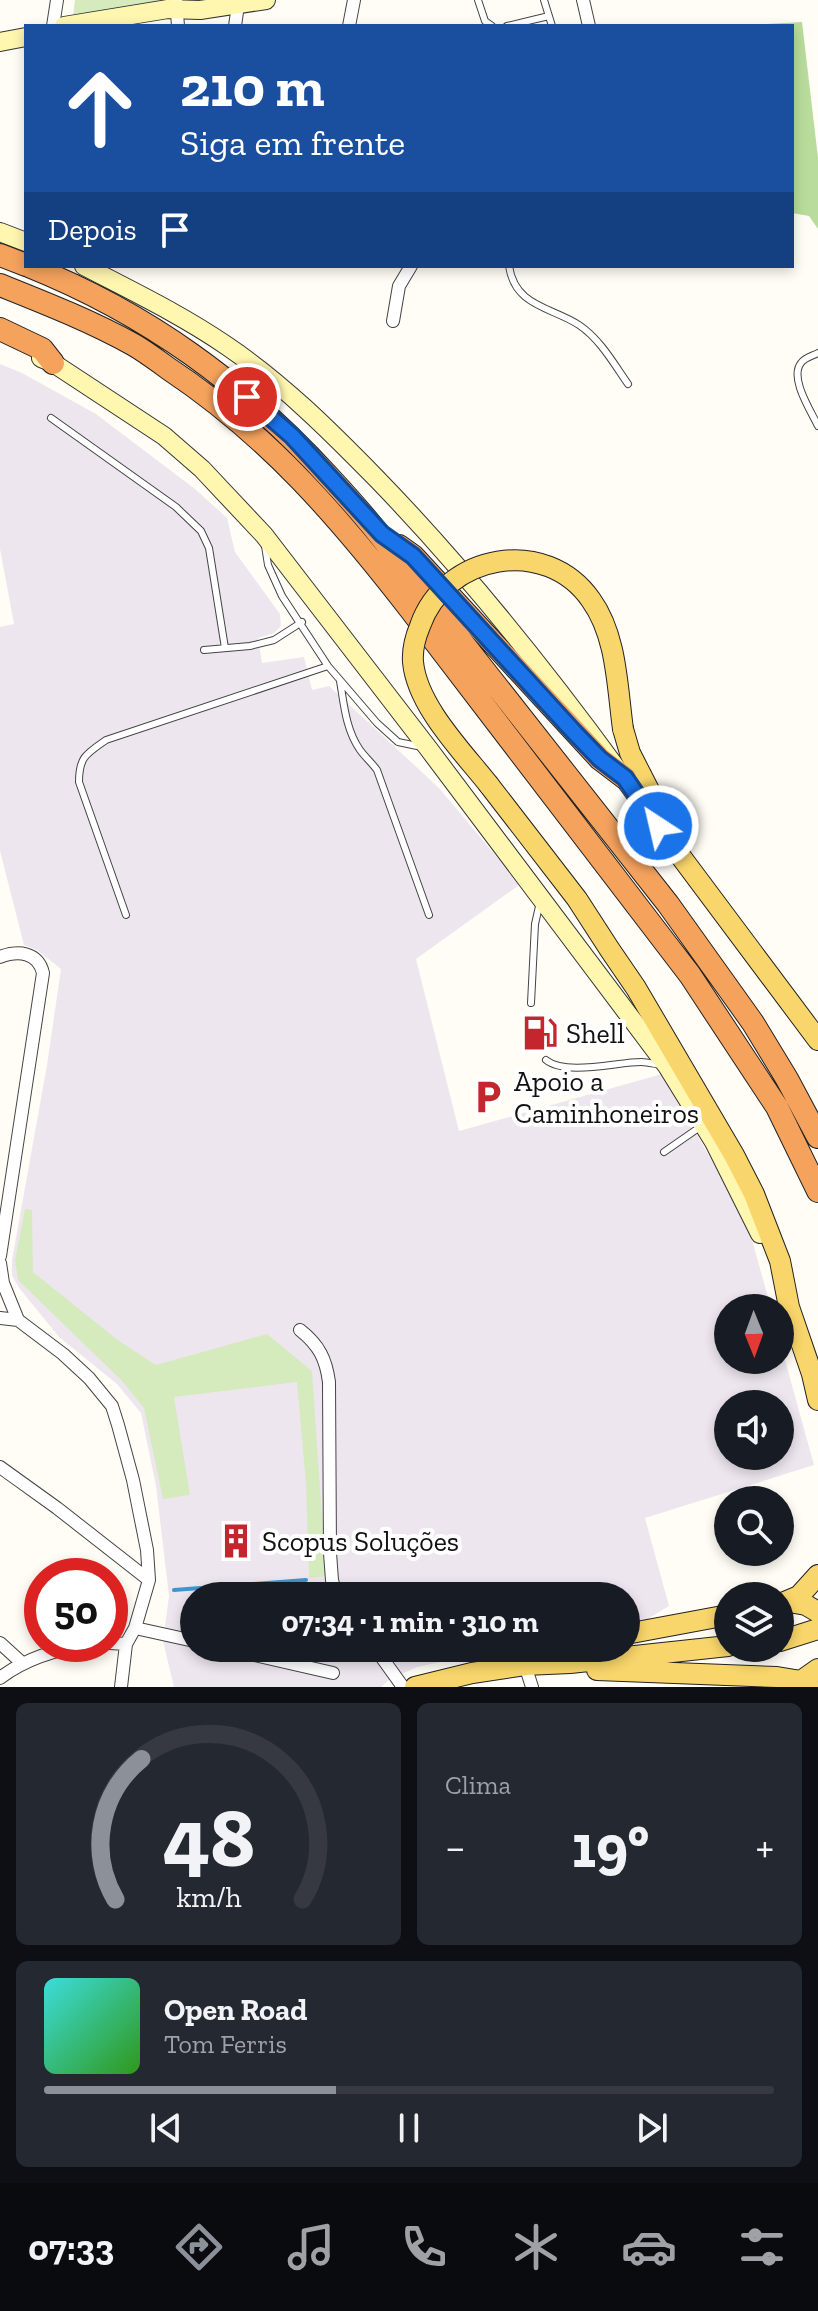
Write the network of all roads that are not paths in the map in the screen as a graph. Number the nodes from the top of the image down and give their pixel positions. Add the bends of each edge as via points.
1 (57, 0) edge
2 (266, 0) edge
3 (354, 0) edge
4 (478, 0) edge
5 (544, 0) edge
6 (583, 0) edge
7 (238, 5) junction
8 (177, 14) edge
9 (549, 16) junction
10 (53, 24) edge
11 (83, 24) edge
12 (144, 24) edge
13 (235, 24) edge
14 (349, 24) edge
15 (489, 24) edge
16 (515, 24) edge
17 (551, 24) edge
18 (589, 24) edge
19 (24, 37) edge
20 (0, 42) edge
21 (0, 232) edge
22 (24, 241) edge
23 (0, 255) edge
24 (24, 264) edge
25 (35, 268) edge
26 (88, 268) edge
27 (410, 268) edge
28 (509, 268) edge
29 (0, 285) edge
30 (393, 321) dead end
31 (0, 329) edge
32 (0, 340) edge
33 (818, 353) edge
34 (53, 363) junction
35 (628, 384) dead end
36 (51, 418) dead end
37 (818, 426) edge
38 (382, 534) junction
39 (264, 535) junction
40 (302, 622) junction
41 (225, 648) junction
42 (204, 650) dead end
43 (328, 666) junction
44 (340, 681) junction
45 (428, 748) junction
46 (625, 778) junction
47 (658, 826) junction
48 (541, 898) junction
49 (126, 915) dead end
50 (429, 915) dead end
51 (0, 957) edge
52 (531, 1003) dead end
53 (818, 1040) edge
54 (546, 1060) dead end
55 (667, 1066) junction
56 (704, 1124) junction
57 (818, 1137) edge
58 (664, 1152) dead end
59 (818, 1191) edge
60 (0, 1256) edge
61 (0, 1263) edge
62 (784, 1294) edge
63 (786, 1294) edge
64 (0, 1318) edge
65 (18, 1320) junction
66 (794, 1322) edge
67 (300, 1330) dead end
68 (818, 1400) edge
69 (0, 1467) edge
70 (818, 1575) edge
71 (149, 1580) junction
72 (332, 1582) edge
73 (794, 1598) edge
74 (794, 1604) edge
75 (818, 1612) edge
76 (714, 1618) edge
77 (135, 1628) junction
78 (818, 1629) edge
79 (640, 1631) edge
80 (794, 1637) edge
81 (180, 1638) edge
82 (128, 1640) edge
83 (0, 1643) edge
84 (714, 1647) edge
85 (640, 1655) edge
86 (25, 1662) edge
87 (124, 1662) edge
88 (285, 1662) edge
89 (385, 1662) edge
90 (530, 1662) edge
91 (561, 1662) edge
92 (608, 1662) edge
93 (22, 1663) junction
94 (525, 1665) junction
95 (333, 1673) dead end
96 (0, 1678) edge
97 (810, 1679) edge
98 (121, 1687) edge
99 (403, 1687) edge
100 (415, 1687) edge
101 (532, 1687) edge

1 - 10 street
2 - 7 main road
3 - 14 street
4 - 15 lane
5 - 9 lane
6 - 18 street
7 - 8 main road
7 - 13 street
8 - 11 main road
8 - 12 main road
9 - 16 lane
9 - 17 lane
19 - 20 main road
21 - 22 main road
23 - 24 highway
25 - 38 highway via 150,325 225,378 292,436
26 - 46 main road via 227,345 342,442 478,589
27 - 30 street via 399,286
28 - 35 lane via 527,298 579,325
29 - 59 highway via 134,345 181,376 242,423 323,503 690,975 777,1107
31 - 34 highway via 42,349
32 - 34 main road
33 - 37 lane via 802,361 796,377
34 - 39 main road via 164,436
36 - 41 lane via 176,507 201,531 209,548
38 - 46 highway via 413,556 573,731
38 - 57 highway via 694,940 753,1023
39 - 40 lane via 268,565
39 - 45 main road
40 - 41 lane via 274,640
40 - 43 lane
41 - 42 lane
43 - 44 lane
43 - 49 lane via 106,740 86,754 79,782
44 - 45 lane via 398,742
44 - 50 lane via 353,737 377,770
45 - 48 main road
46 - 47 main road
47 - 53 main road
47 - 63 main road, bridge via 655,802 623,729 602,616 590,597 576,583 536,562 480,565 444,587 425,610 415,640 418,684 438,719 636,988 754,1194 780,1261
48 - 52 lane
48 - 55 main road
51 - 60 street via 29,955 42,968 43,979
54 - 55 lane via 567,1066
55 - 56 main road
56 - 58 lane
56 - 62 main road via 752,1216
61 - 65 street
64 - 65 street
65 - 71 street via 63,1354 112,1406 133,1480
66 - 68 main road
67 - 72 street via 320,1350 329,1382
69 - 71 street
70 - 73 main road
71 - 77 street
74 - 75 main road
76 - 79 main road
77 - 81 street
77 - 82 street
78 - 80 main road
83 - 93 street
84 - 85 main road
86 - 93 street
87 - 98 street
88 - 95 street
89 - 99 street
90 - 94 main road
91 - 94 main road
92 - 97 main road
93 - 96 street
94 - 100 main road
94 - 101 street

